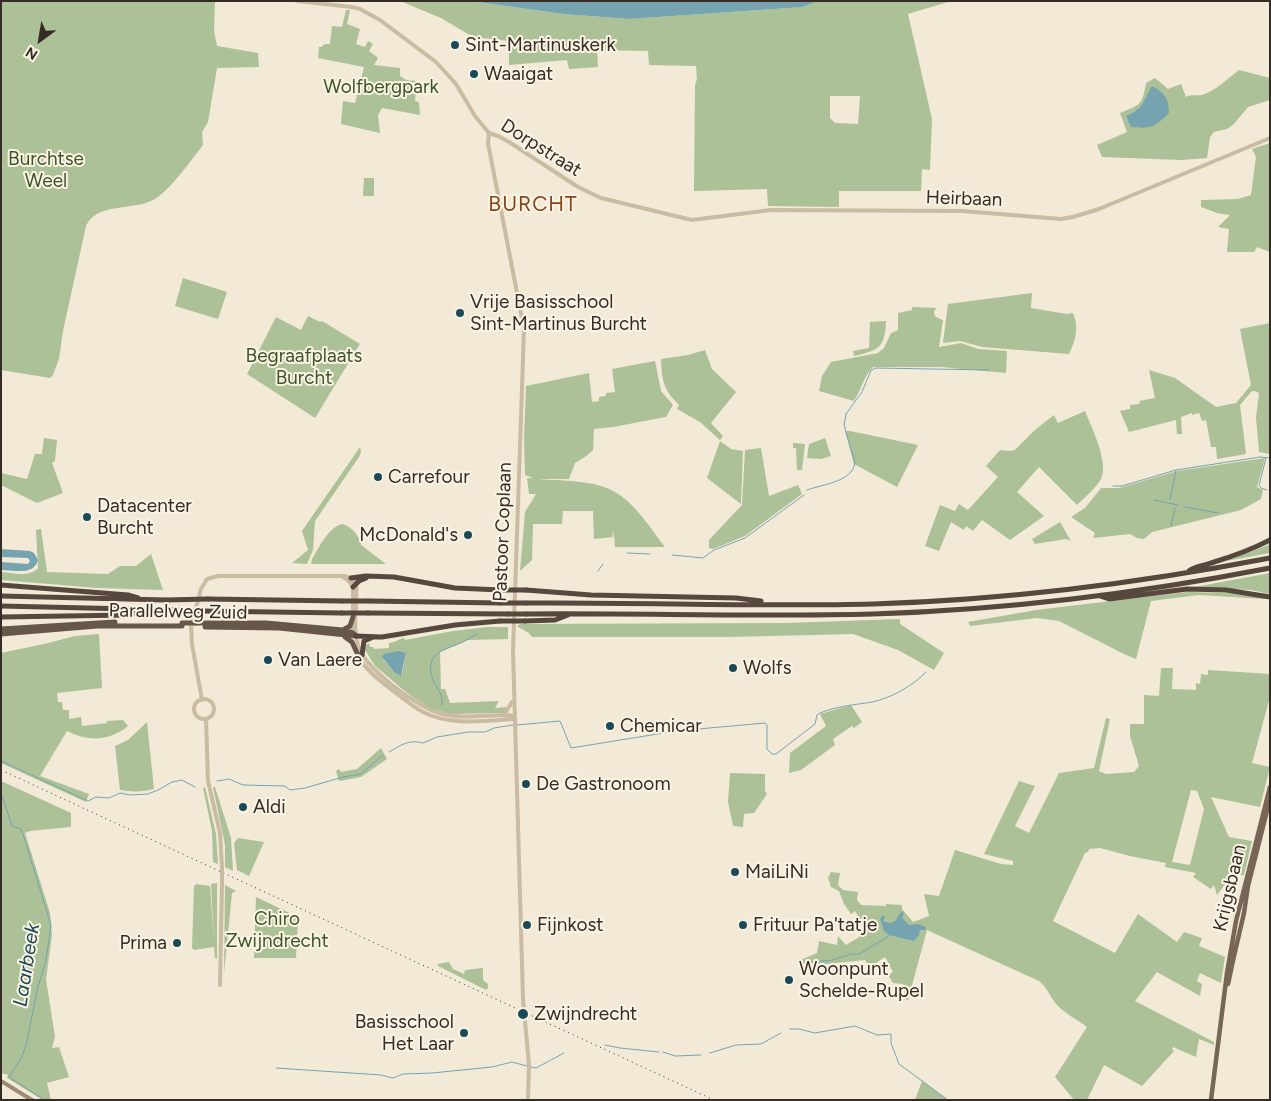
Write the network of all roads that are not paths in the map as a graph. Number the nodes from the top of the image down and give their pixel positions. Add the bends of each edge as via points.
1 (297, 1) edge
2 (489, 133) junction
3 (1270, 138) edge
4 (644, 209) joint
5 (1270, 540) edge
6 (1270, 558) edge
7 (1270, 568) edge
8 (1187, 572) junction
9 (339, 576) junction
10 (372, 577) junction
11 (351, 578) junction
12 (1, 585) edge
13 (355, 586) junction
14 (1097, 595) junction
15 (1, 596) edge
16 (1270, 597) edge
17 (146, 600) junction
18 (776, 604) junction
19 (1, 606) edge
20 (144, 609) junction
21 (570, 614) junction
22 (1, 617) edge
23 (353, 617) junction
24 (182, 624) junction
25 (196, 625) junction
26 (1, 629) edge
27 (343, 630) junction
28 (1, 634) edge
29 (335, 634) junction
30 (354, 635) junction
31 (376, 637) junction
32 (360, 655) junction
33 (514, 698) junction
34 (202, 700) junction
35 (504, 715) junction
36 (514, 718) junction
37 (206, 719) junction
38 (1270, 787) edge
39 (1270, 799) edge
40 (1236, 921) junction
41 (1242, 922) junction
42 (220, 985) dead end
43 (1225, 998) junction
44 (2, 1082) edge
45 (32, 1100) edge
46 (528, 1100) edge
47 (1211, 1100) edge

1 - 2 street, Dorpstraat via 352,7 380,20 436,62 456,84
2 - 4 street, Dorpstraat via 601,198
2 - 33 street, Pastoor Coplaan via 488,143 524,329 513,635
3 - 4 street, Heirbaan via 1119,202 1066,218 962,211 771,210 697,220
5 - 8 highway
6 - 8 highway
7 - 14 highway
8 - 18 highway via 1092,586 969,598 874,604
9 - 11 street
9 - 13 street
9 - 34 street via 218,576 204,582 191,630
10 - 11 highway
10 - 13 highway
10 - 18 highway, bridge via 394,577 456,588 736,598
11 - 13 street
12 - 17 highway via 128,595
13 - 23 street
13 - 30 street
14 - 16 highway via 1109,599 1187,589 1226,590
14 - 21 highway via 953,610 874,614
15 - 17 highway
17 - 18 highway, bridge
19 - 20 highway
20 - 21 highway, bridge
20 - 22 highway via 129,615
21 - 31 highway, bridge via 555,620 500,621
23 - 27 highway via 350,626
23 - 30 street
24 - 25 highway, Parallelweg Zuid, bridge
24 - 26 highway, Parallelweg Zuid via 100,622
24 - 28 highway, Parallelweg Zuid via 97,626
25 - 27 highway, Parallelweg Zuid via 274,623
25 - 29 highway, Parallelweg Zuid
27 - 30 highway, Parallelweg Zuid
29 - 30 highway, Parallelweg Zuid
29 - 32 highway via 350,640
30 - 31 highway
30 - 32 street
31 - 32 highway via 364,641
32 - 35 street via 383,677 434,712 449,716
32 - 36 street via 373,675 433,716 462,721
33 - 35 street
33 - 36 street, Pastoor Coplaan
34 - 37 street via 210,701 214,709
34 - 37 street via 195,704 194,711 198,718
35 - 36 street
36 - 46 street, Pastoor Coplaan
37 - 42 street, bridge via 208,781 220,833 222,868
38 - 40 main road, Krijgsbaan
39 - 41 main road, Krijgsbaan
40 - 41 main road
40 - 43 main road, Krijgsbaan
41 - 43 main road, Krijgsbaan
43 - 47 main road, Krijgsbaan
44 - 45 main road

